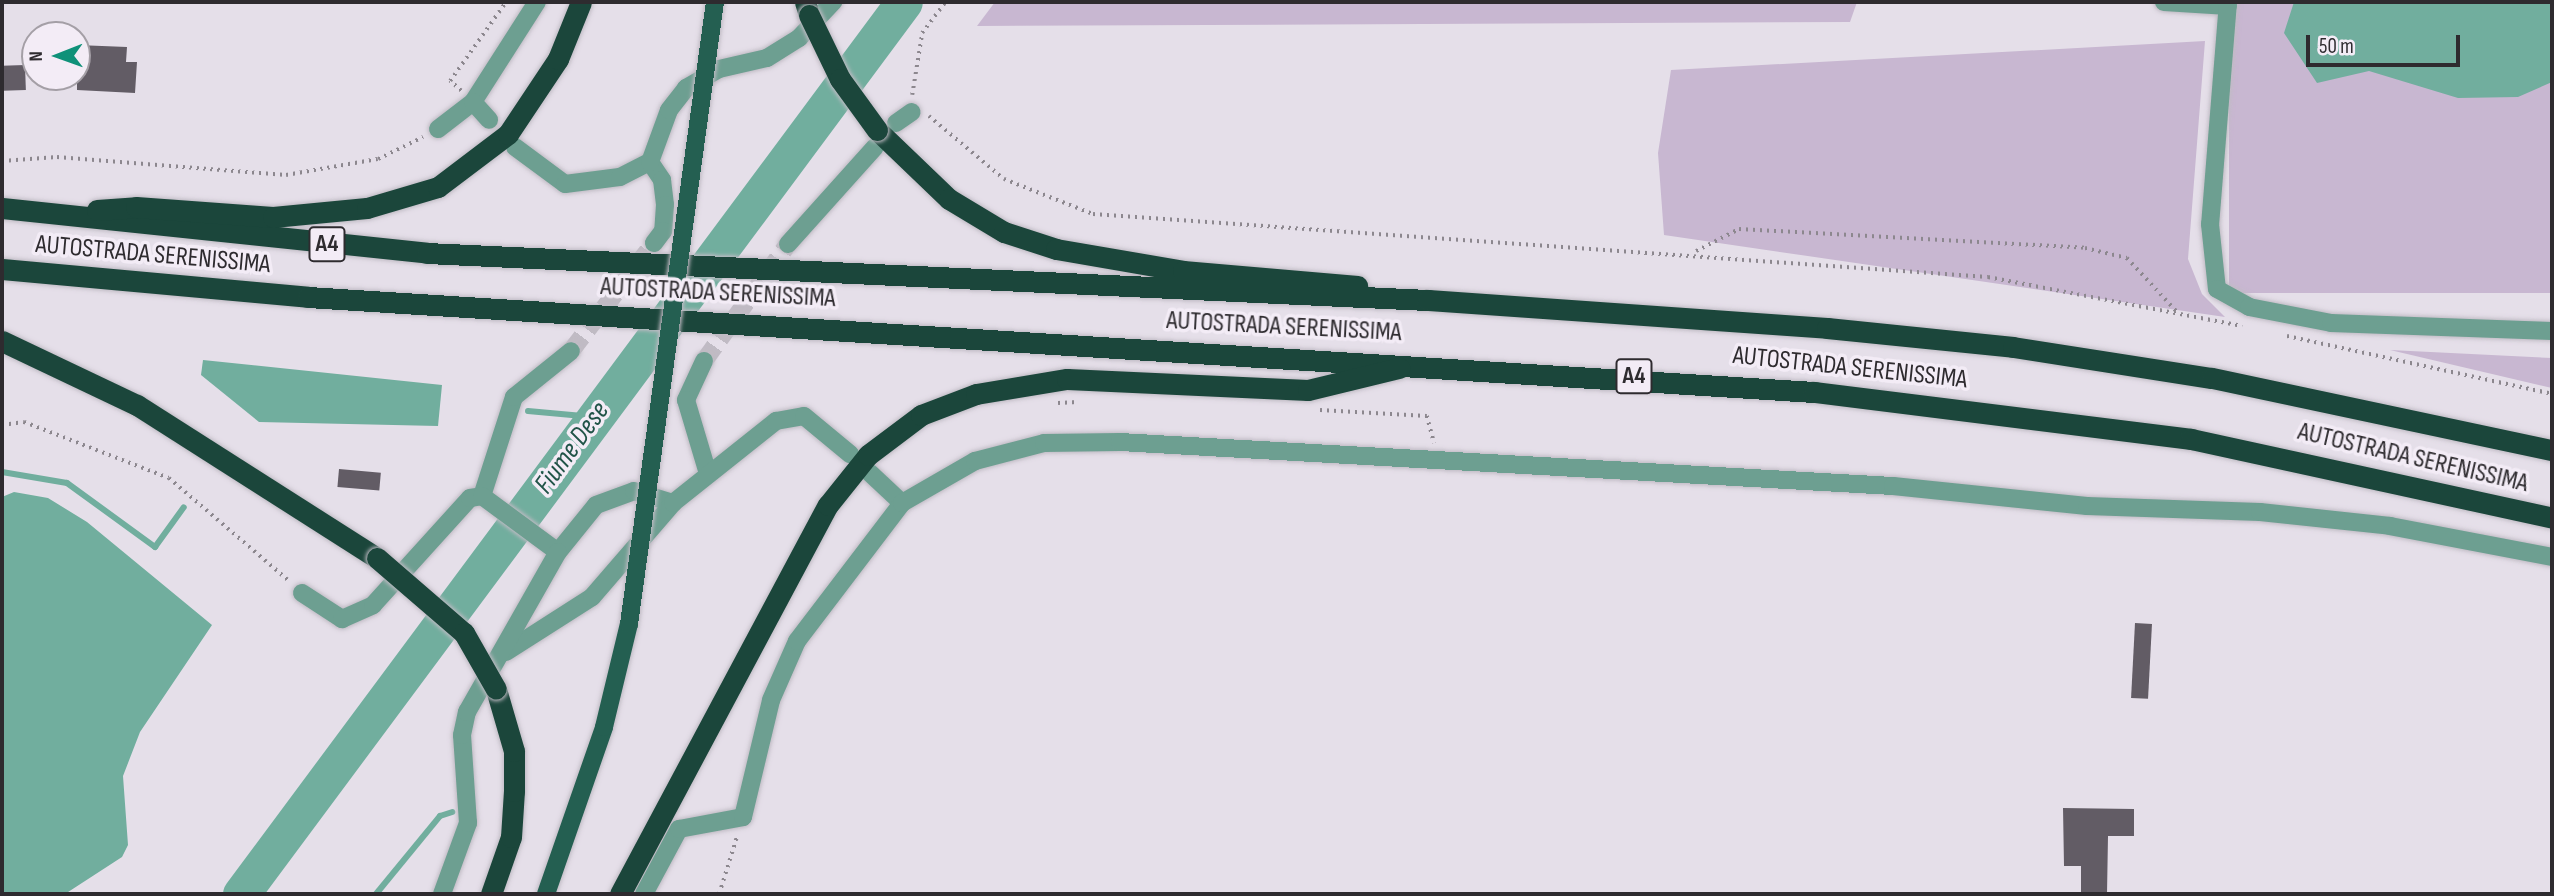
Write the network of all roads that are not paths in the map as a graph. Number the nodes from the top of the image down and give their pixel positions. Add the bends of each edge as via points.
1 (537, 2) edge
2 (582, 2) edge
3 (715, 2) edge
4 (833, 2) edge
5 (2164, 2) edge
6 (2228, 4) edge
7 (807, 8) edge
8 (472, 102) junction
9 (912, 112) road end
10 (489, 120) dead end
11 (439, 129) road end
12 (883, 133) junction
13 (515, 147) dead end
14 (650, 162) junction
15 (2, 208) edge
16 (54, 214) junction
17 (654, 243) tunnel mouth
18 (788, 244) tunnel mouth
19 (2, 269) edge
20 (1428, 300) junction
21 (2552, 331) edge
22 (2, 341) edge
23 (571, 351) tunnel mouth
24 (704, 361) tunnel mouth
25 (1422, 363) junction
26 (2552, 450) edge
27 (850, 454) dead end
28 (870, 473) dead end
29 (708, 474) junction
30 (488, 499) junction
31 (673, 503) junction
32 (902, 503) junction
33 (2552, 518) edge
34 (558, 552) junction
35 (2552, 557) edge
36 (302, 593) road end
37 (506, 652) junction
38 (442, 894) edge
39 (491, 894) edge
40 (546, 894) edge
41 (620, 894) edge
42 (644, 894) edge

1 - 8 lane
2 - 16 highway via 558,59 508,134 438,187 368,208 273,217 136,207
3 - 40 main road, bridge via 629,624 604,727
4 - 14 lane via 799,38 767,58 719,69 685,88 669,110
5 - 6 lane
6 - 21 lane via 2210,224 2217,289 2249,307 2331,323
7 - 12 highway, bridge via 840,79
8 - 10 lane
8 - 11 lane
9 - 12 lane
12 - 18 lane
12 - 20 highway via 949,199 1004,232 1056,250 1183,271 1337,282
13 - 14 lane via 565,184 621,177
14 - 17 lane via 662,180 665,205 663,231
15 - 16 highway, AUTOSTRADA SERENISSIMA / A4
16 - 20 highway, AUTOSTRADA SERENISSIMA / A4 via 243,237 653,265
19 - 25 highway, AUTOSTRADA SERENISSIMA / A4 via 109,283
20 - 26 highway, AUTOSTRADA SERENISSIMA / A4 via 2014,347 2421,418
22 - 39 highway, bridge via 137,405 377,558 464,634 496,689 514,751 511,837
23 - 30 lane via 514,397
24 - 29 lane via 685,400
25 - 33 highway, AUTOSTRADA SERENISSIMA / A4 via 1985,410 2192,439
25 - 41 highway via 1308,390 1067,379 976,394 921,415 868,455 828,505
27 - 29 lane via 818,424 791,415
28 - 32 lane
29 - 31 lane
30 - 34 lane
30 - 36 lane via 457,508 373,605 342,618
31 - 34 lane via 634,491 596,505
31 - 37 lane via 592,597
32 - 35 lane via 975,460 1044,443 1120,442 1893,486 2087,506 2260,512 2404,528
32 - 42 lane via 797,641 771,700 743,817 679,830
34 - 37 lane via 515,621
37 - 38 lane via 464,723 468,823

